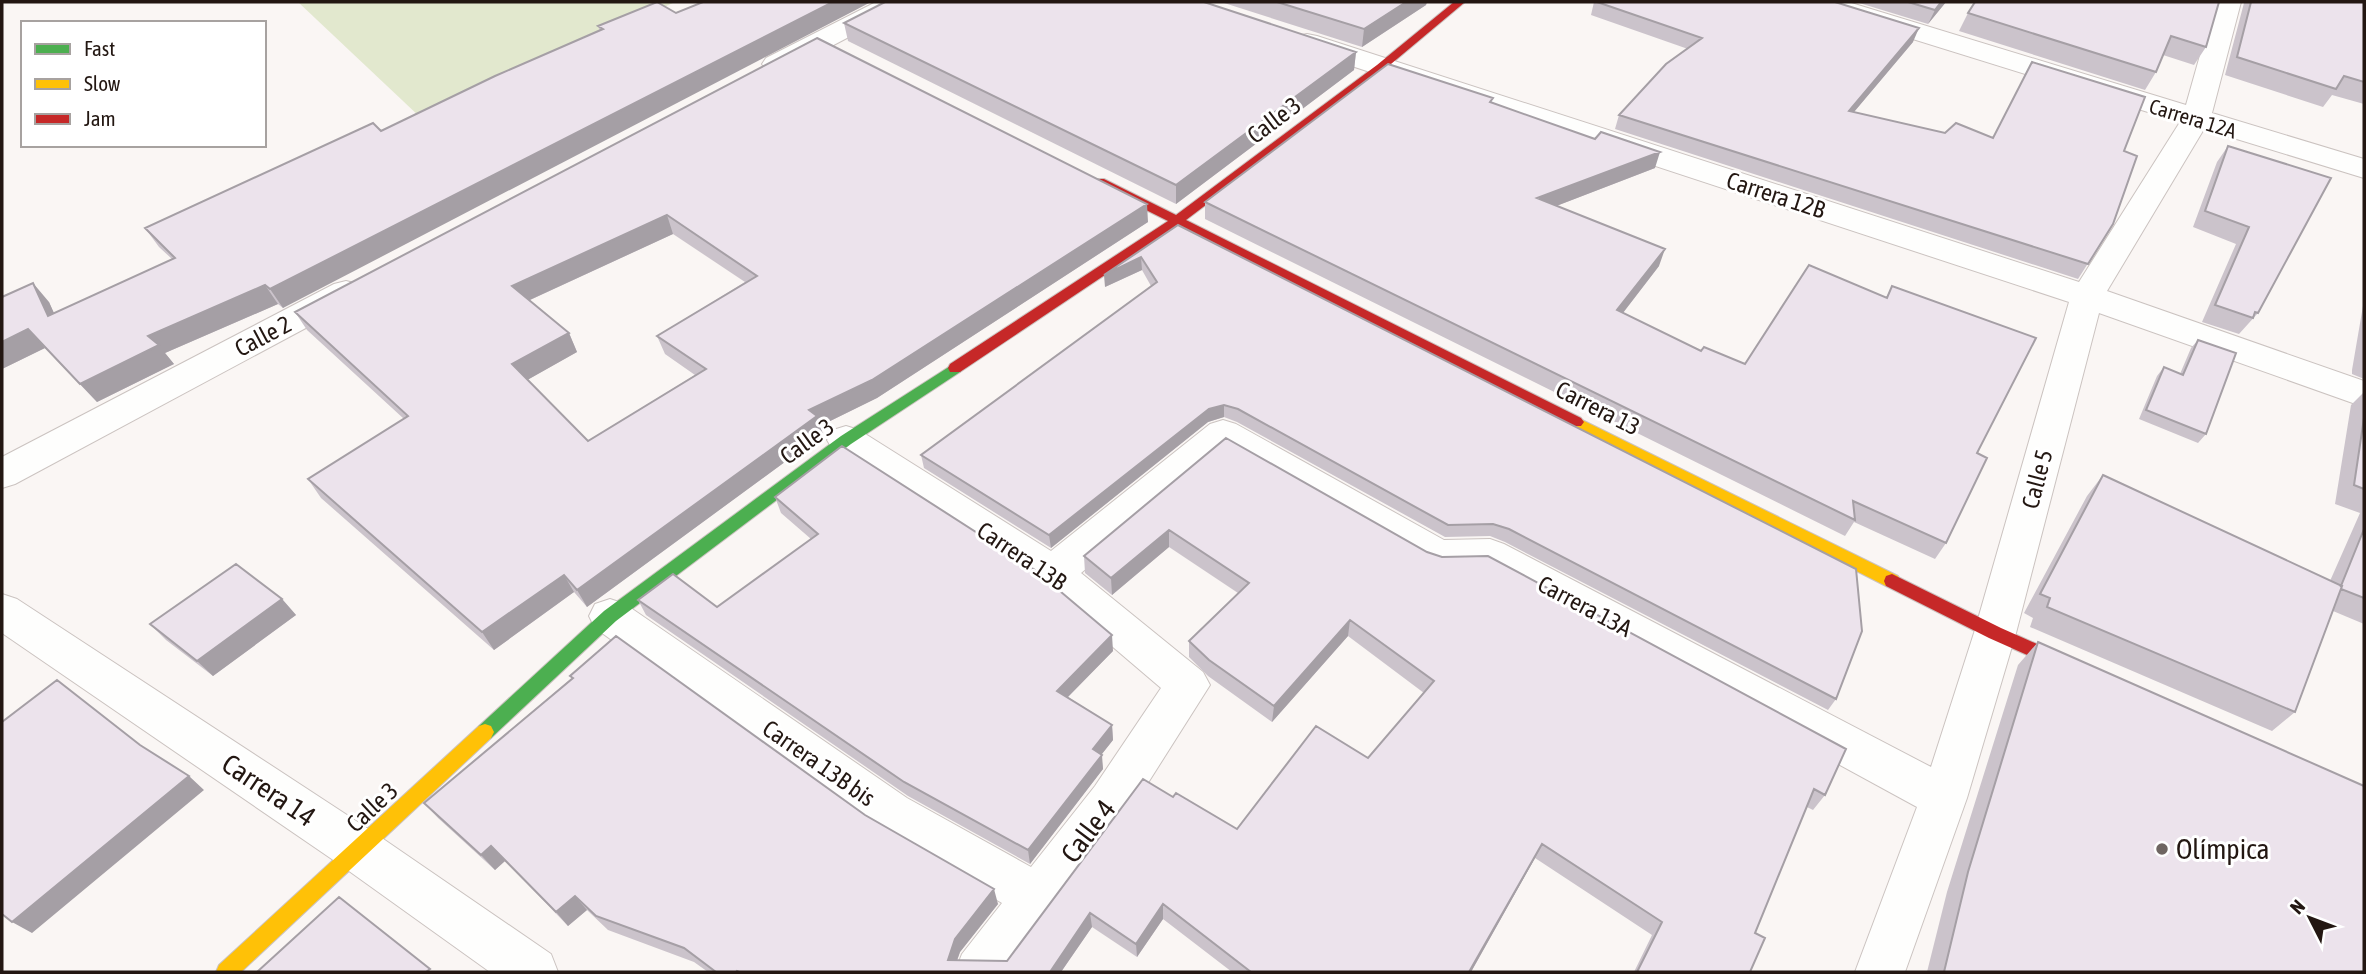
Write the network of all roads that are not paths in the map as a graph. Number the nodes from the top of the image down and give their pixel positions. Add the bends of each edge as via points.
1 (895, 2) edge
2 (1460, 2) edge
3 (1822, 2) edge
4 (2228, 2) edge
5 (1276, 32) edge
6 (1381, 67) junction
7 (747, 80) edge
8 (2196, 119) junction
9 (2364, 169) edge
10 (1091, 178) edge
11 (1177, 221) junction
12 (368, 281) edge
13 (2087, 296) junction
14 (2364, 394) edge
15 (846, 440) junction
16 (2, 474) edge
17 (1053, 573) junction
18 (2, 611) edge
19 (610, 616) junction
20 (1995, 633) junction
21 (2091, 676) edge
22 (1188, 685) joint
23 (1944, 798) junction
24 (359, 850) junction
25 (1038, 897) junction
26 (226, 972) edge
27 (533, 972) edge
28 (981, 972) edge
29 (1880, 972) edge

1 - 7 street via 826,45
2 - 6 street, Calle 3
3 - 8 street, Carrera 12A
4 - 8 street, Calle 5
5 - 6 street, Carrera 12B
6 - 11 street, Calle 3
6 - 13 street, Carrera 12B
8 - 9 street, Carrera 12A
8 - 13 street, Calle 5
10 - 11 street, Carrera 13
11 - 15 street, Calle 3
11 - 20 street, Carrera 13
12 - 16 street, Calle 2
13 - 14 street, Carrera 12B
13 - 20 street, Calle 5
15 - 17 street, Carrera 13B
15 - 19 street, Calle 3
17 - 22 street, Carrera 13B
17 - 23 street, Carrera 13A via 1223,434 1438,556 1490,555
18 - 24 street, Carrera 14
19 - 24 street, Calle 3
19 - 25 street, Carrera 13B bis via 890,813
20 - 21 street, Carrera 13
20 - 23 street, Calle 5
22 - 25 street, Calle 4 via 1111,801
23 - 29 street, Calle 5
24 - 26 street, Calle 3
24 - 27 street, Carrera 14
25 - 28 street, Calle 4

